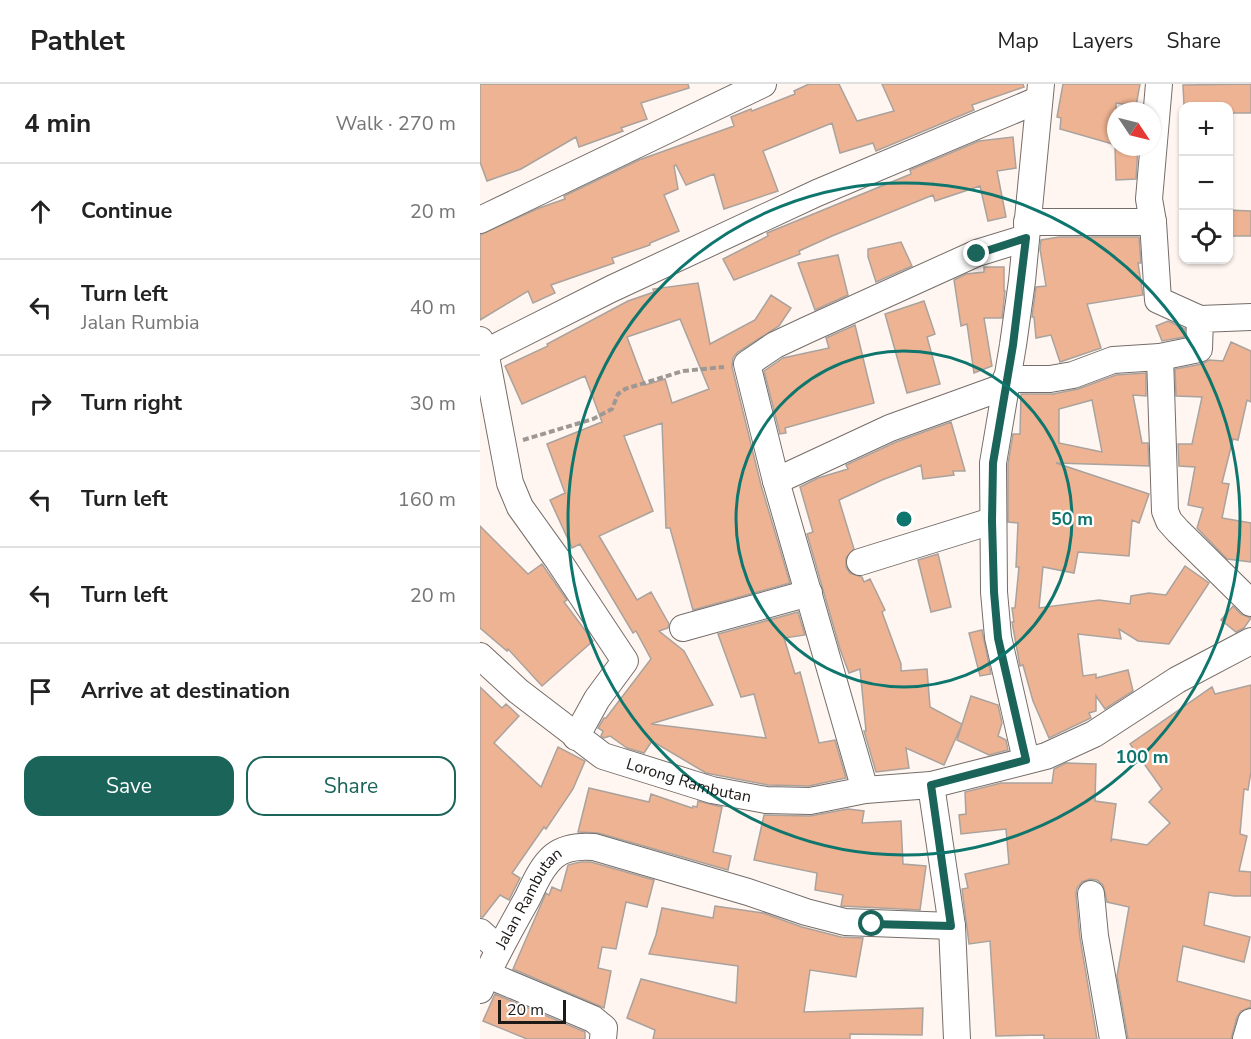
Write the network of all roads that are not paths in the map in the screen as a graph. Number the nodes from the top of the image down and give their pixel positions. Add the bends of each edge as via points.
1 (764, 84) edge
2 (1159, 84) edge
3 (1040, 92) edge
4 (480, 220) edge
5 (1153, 222) junction
6 (1026, 230) junction
7 (1251, 317) edge
8 (1200, 319) junction
9 (482, 349) edge
10 (1160, 357) junction
11 (1006, 383) junction
12 (776, 481) junction
13 (992, 521) junction
14 (860, 562) dead end
15 (809, 593) junction
16 (1251, 603) edge
17 (683, 628) dead end
18 (1251, 641) edge
19 (480, 656) edge
20 (576, 737) junction
21 (1026, 760) junction
22 (931, 785) junction
23 (865, 790) junction
24 (1092, 894) dead end
25 (951, 926) junction
26 (480, 932) edge
27 (499, 949) junction
28 (483, 982) edge
29 (1251, 1022) edge
30 (603, 1039) edge
31 (957, 1039) edge
32 (1113, 1039) edge
33 (1246, 1039) edge

1 - 4 street
2 - 5 street via 1149,182
3 - 6 street
3 - 9 street
5 - 6 street
5 - 8 street via 1158,300
6 - 11 street
6 - 12 street via 775,345 747,364
7 - 8 street
8 - 10 street via 1199,348
9 - 20 street via 510,483 520,507 624,658
10 - 11 street via 1113,360 1073,375
10 - 16 street via 1165,511 1178,531
11 - 12 street via 890,428
11 - 13 street via 993,463
12 - 15 street
13 - 14 street
13 - 21 street via 998,638
15 - 17 street
15 - 23 street
18 - 21 street, Lorong Rambutan via 1177,680 1094,734 1046,756
19 - 20 street, Lorong Rambutan
20 - 23 street, Lorong Rambutan via 603,756 744,796 810,801
21 - 22 street, Lorong Rambutan
22 - 23 street, Lorong Rambutan
22 - 25 street
24 - 32 street via 1095,936
25 - 27 street, Jalan Rambutan via 845,922 581,846 554,856
25 - 31 street
26 - 27 street
27 - 28 street, Jalan Rambutan
28 - 30 street via 593,1019 604,1028
29 - 33 street

